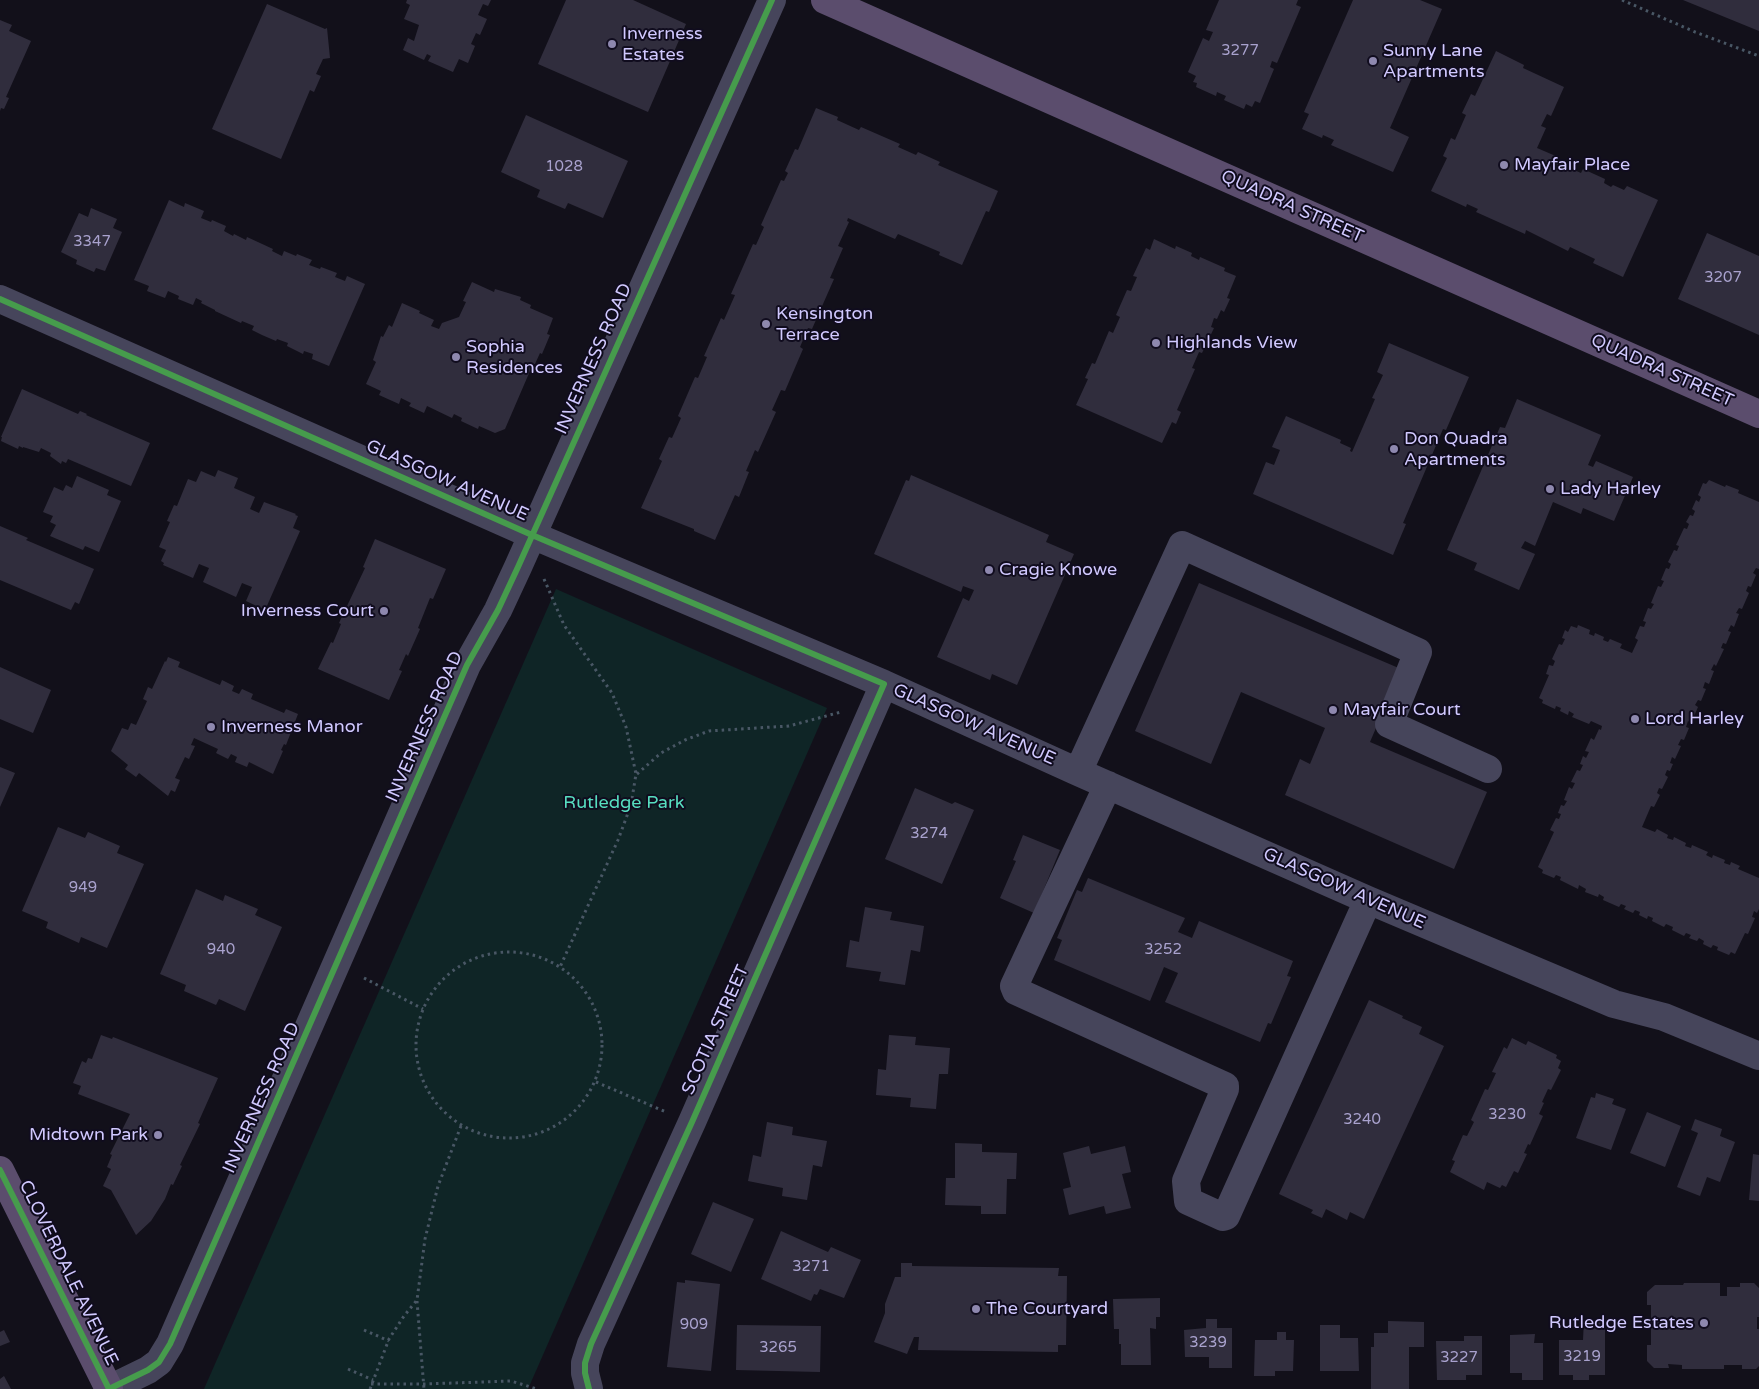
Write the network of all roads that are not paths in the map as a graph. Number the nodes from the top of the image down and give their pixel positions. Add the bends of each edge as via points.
1 (772, 0) edge
2 (825, 0) edge
3 (0, 299) edge
4 (1759, 414) edge
5 (532, 535) junction
6 (884, 684) junction
7 (1488, 770) dead end
8 (1078, 772) junction
9 (1108, 785) junction
10 (1368, 900) junction
11 (1759, 1056) edge
12 (0, 1170) edge
13 (109, 1389) edge
14 (589, 1389) edge

1 - 5 street, INVERNESS ROAD
2 - 4 main road, QUADRA STREET
3 - 5 street, GLASGOW AVENUE
5 - 6 street, GLASGOW AVENUE
5 - 13 street, INVERNESS ROAD via 498,610 468,665 170,1344 159,1362
6 - 8 street, GLASGOW AVENUE
6 - 14 street, SCOTIA STREET via 591,1344 585,1363
7 - 8 street via 1389,724 1418,652 1182,545
8 - 9 street, GLASGOW AVENUE
9 - 10 street, GLASGOW AVENUE
9 - 10 street via 1014,986 1016,991 1225,1086 1186,1181 1188,1201 1223,1217
10 - 11 street, GLASGOW AVENUE via 1614,1004 1664,1016
12 - 13 main road, CLOVERDALE AVENUE

